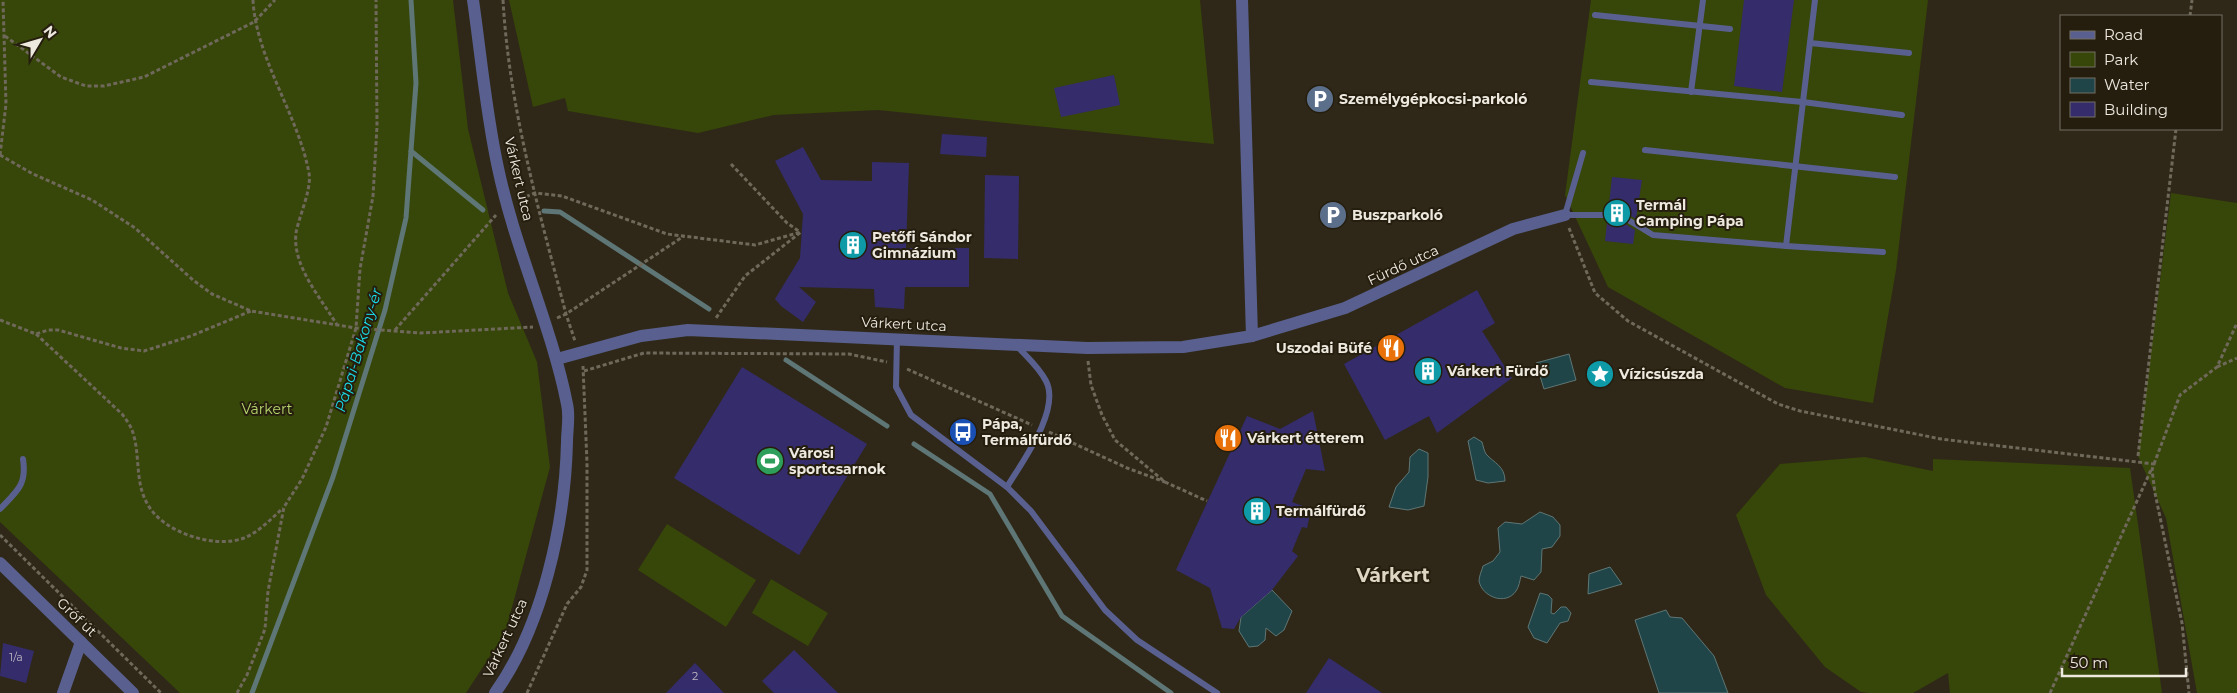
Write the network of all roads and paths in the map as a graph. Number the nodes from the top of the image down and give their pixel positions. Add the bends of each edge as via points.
1 (3, 0) edge
2 (253, 0) edge
3 (275, 0) edge
4 (376, 0) edge
5 (474, 0) edge
6 (1242, 0) edge
7 (1703, 0) edge
8 (1815, 0) edge
9 (2192, 0) edge
10 (1594, 15) dead end
11 (2190, 15) edge
12 (254, 22) junction
13 (1700, 26) junction
14 (1730, 29) dead end
15 (5, 36) junction
16 (1810, 43) junction
17 (1909, 53) dead end
18 (1591, 82) dead end
19 (1691, 92) junction
20 (1803, 102) junction
21 (1902, 114) dead end
22 (2176, 130) edge
23 (1645, 150) dead end
24 (1583, 154) dead end
25 (0, 155) edge
26 (732, 164) dead end
27 (1796, 166) junction
28 (1895, 177) dead end
29 (508, 205) junction
30 (1602, 215) dead end
31 (1565, 216) junction
32 (1625, 218) dead end
33 (801, 232) junction
34 (684, 236) junction
35 (1786, 246) junction
36 (1883, 252) dead end
37 (251, 311) junction
38 (0, 320) edge
39 (545, 323) junction
40 (2237, 324) edge
41 (338, 325) junction
42 (356, 328) junction
43 (394, 331) junction
44 (707, 331) junction
45 (36, 334) junction
46 (1252, 336) junction
47 (897, 338) junction
48 (1015, 344) junction
49 (1087, 348) junction
50 (2237, 358) edge
51 (557, 359) junction
52 (895, 364) junction
53 (2217, 367) junction
54 (584, 371) dead end
55 (1041, 429) junction
56 (2138, 456) dead end
57 (23, 459) dead end
58 (2154, 464) junction
59 (2152, 470) junction
60 (1165, 482) junction
61 (1007, 486) junction
62 (1208, 501) dead end
63 (284, 507) junction
64 (0, 508) edge
65 (0, 535) edge
66 (0, 563) edge
67 (82, 642) junction
68 (62, 693) edge
69 (134, 693) edge
70 (161, 693) edge
71 (237, 693) edge
72 (495, 693) edge
73 (1217, 693) edge
74 (2050, 693) edge
75 (2188, 693) edge

1 - 15 path
2 - 12 path
3 - 12 path
4 - 42 path via 378,126 373,196 360,269
5 - 29 street, Várkert utca via 498,168
6 - 46 street
7 - 13 lane
8 - 16 lane
9 - 11 path
10 - 13 lane
12 - 15 path via 144,77 104,86 86,86 61,77
12 - 41 path via 310,175 296,234 298,255
13 - 14 lane
13 - 19 lane
15 - 25 path via 6,104
16 - 17 lane
16 - 20 lane
18 - 19 lane
19 - 20 lane
20 - 21 lane
20 - 27 lane
22 - 56 path
23 - 27 lane
24 - 31 lane
25 - 37 path via 33,174 92,200 135,228 212,294
26 - 33 path via 786,223
27 - 28 lane
27 - 35 lane
29 - 34 path via 535,193 562,196 667,234
29 - 39 street, Várkert utca
29 - 43 path via 490,220
30 - 31 lane
31 - 46 street, Fürdő utca via 1513,229 1345,308
31 - 58 path via 1595,293 1628,321 1778,404 1942,439
32 - 35 lane via 1653,234
33 - 34 path via 755,244
33 - 44 path via 745,276
34 - 39 path via 566,314
35 - 36 lane
37 - 41 path
37 - 45 path via 144,351 121,348 58,330
38 - 45 path
39 - 43 path via 530,328 421,334
39 - 51 street, Várkert utca
40 - 53 path
41 - 42 path
42 - 43 path
42 - 63 path via 326,427 302,479
44 - 47 street, Várkert utca
44 - 51 street, Várkert utca via 641,336
45 - 63 path via 122,414 132,430 140,485 148,506 164,523 188,534 228,542 256,532
46 - 49 street, Várkert utca via 1183,347
47 - 48 street, Várkert utca
47 - 52 lane
48 - 49 street, Várkert utca
48 - 55 lane via 1047,382 1048,403
49 - 60 path via 1091,385 1115,440
50 - 53 path
51 - 72 street, Várkert utca via 568,407 566,478 555,541 536,613
52 - 54 path via 849,354 644,352
52 - 55 path
52 - 61 lane via 896,387 911,415
53 - 58 path via 2180,395
55 - 60 path
55 - 61 lane
57 - 64 lane via 22,486
58 - 59 path
59 - 74 path
59 - 75 path via 2182,623
60 - 62 path
61 - 73 lane via 1031,511 1105,610 1137,640
63 - 71 path via 268,591 265,629
65 - 70 path
66 - 67 street, Gróf út
67 - 68 street
67 - 69 street, Gróf út

